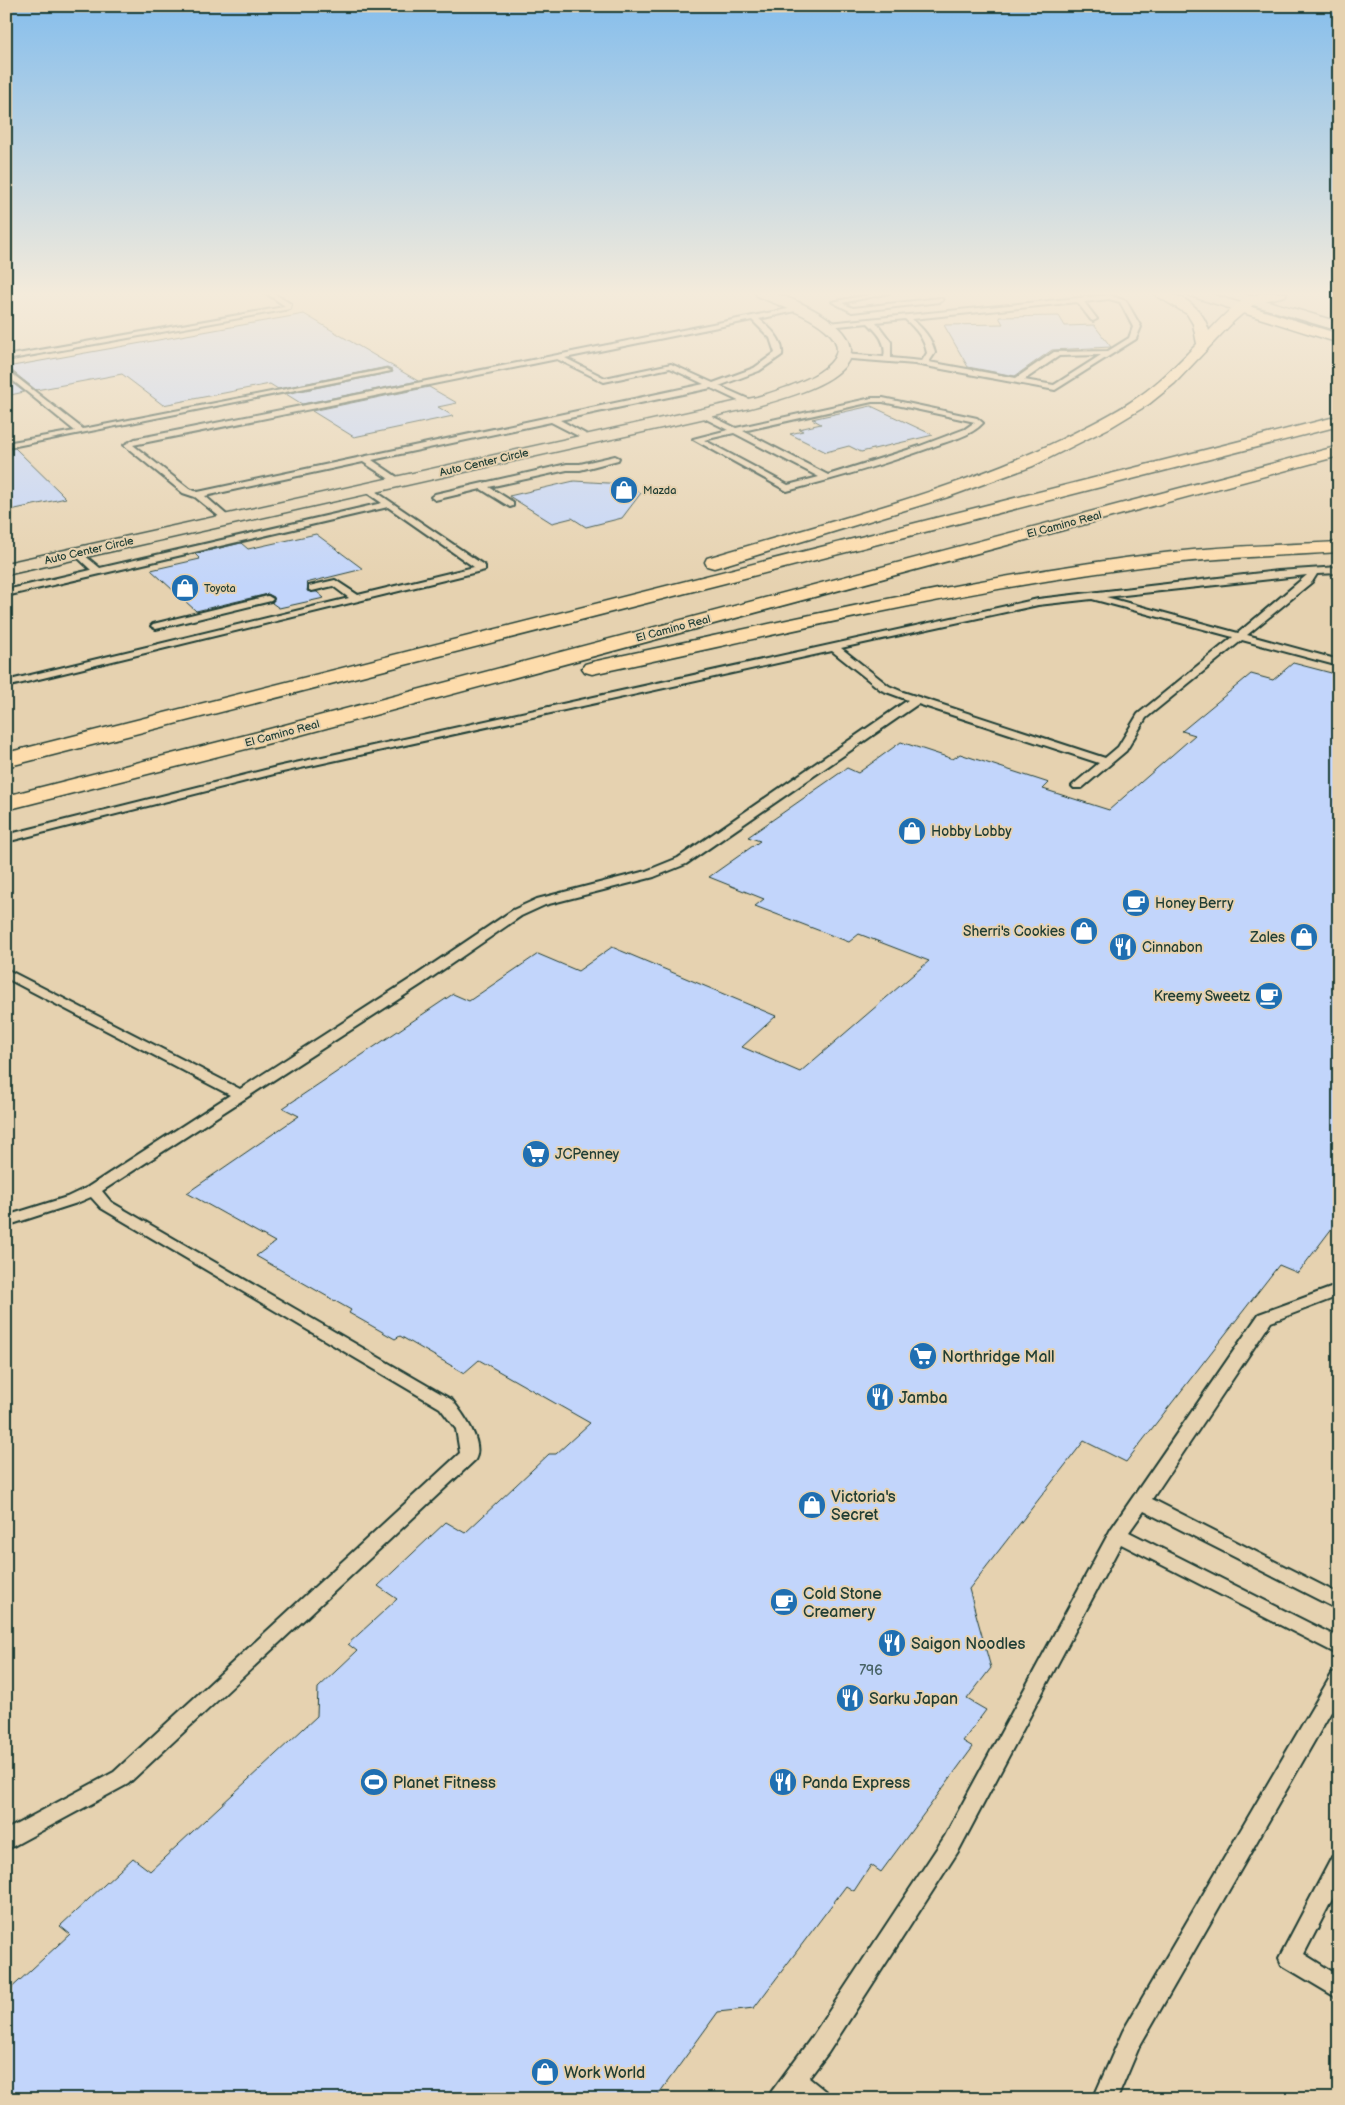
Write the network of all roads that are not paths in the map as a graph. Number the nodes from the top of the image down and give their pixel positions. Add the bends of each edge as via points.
1 (31, 391) edge
2 (286, 391) edge
3 (386, 391) edge
4 (682, 391) edge
5 (683, 391) edge
6 (725, 391) edge
7 (794, 391) edge
8 (1155, 391) edge
9 (696, 398) dead end
10 (750, 403) junction
11 (577, 414) junction
12 (703, 414) junction
13 (552, 419) junction
14 (590, 421) dead end
15 (1339, 421) edge
16 (737, 431) junction
17 (81, 432) junction
18 (588, 439) junction
19 (6, 446) edge
20 (1339, 451) edge
21 (615, 458) dead end
22 (364, 460) junction
23 (828, 478) junction
24 (396, 481) junction
25 (482, 486) junction
26 (366, 488) junction
27 (198, 495) junction
28 (435, 497) dead end
29 (390, 504) junction
30 (510, 504) dead end
31 (226, 519) junction
32 (1339, 547) edge
33 (78, 553) junction
34 (8, 566) edge
35 (1339, 570) edge
36 (97, 571) junction
37 (1314, 571) junction
38 (312, 588) dead end
39 (6, 593) edge
40 (1088, 595) junction
41 (268, 599) dead end
42 (357, 599) junction
43 (156, 626) dead end
44 (1242, 636) junction
45 (832, 646) junction
46 (407, 658) junction
47 (1339, 663) edge
48 (6, 684) edge
49 (916, 700) junction
50 (270, 736) junction
51 (6, 760) edge
52 (1107, 762) junction
53 (1078, 786) dead end
54 (6, 803) edge
55 (6, 839) edge
56 (6, 973) edge
57 (239, 1094) junction
58 (93, 1190) junction
59 (6, 1220) edge
60 (1339, 1290) edge
61 (1141, 1501) junction
62 (1116, 1534) junction
63 (1339, 1603) edge
64 (1339, 1647) edge
65 (1339, 1680) edge
66 (6, 1841) edge
67 (1339, 1864) edge
68 (1339, 1988) edge
69 (787, 2090) edge
70 (817, 2099) edge
71 (1105, 2099) edge

1 - 17 lane
2 - 17 lane
3 - 27 lane via 128,445 186,491
4 - 11 lane
5 - 9 lane
6 - 10 lane
7 - 10 street, Auto Center Circle
8 - 46 main road via 1106,424 1027,462 942,493
10 - 12 street, Auto Center Circle
11 - 13 lane
11 - 14 lane
12 - 16 lane
12 - 18 street, Auto Center Circle
13 - 18 lane
13 - 22 lane
15 - 46 main road
16 - 23 lane
16 - 23 lane via 697,440 787,488
16 - 23 lane via 872,400 977,420 979,423 946,439
17 - 19 lane
18 - 24 street, Auto Center Circle
20 - 50 main road, El Camino Real
21 - 25 lane
22 - 24 lane
22 - 27 lane
24 - 26 street, Auto Center Circle
25 - 28 lane
25 - 30 lane
26 - 29 lane
26 - 31 street, Auto Center Circle
27 - 31 lane
29 - 36 lane
29 - 42 lane via 482,568
31 - 33 street, Auto Center Circle
32 - 50 main road via 1165,558 1017,580
33 - 34 street, Auto Center Circle
33 - 36 lane
35 - 37 lane
36 - 39 lane
37 - 40 lane
37 - 44 lane via 1309,580
38 - 42 lane via 335,583
40 - 44 lane
40 - 45 lane via 1038,602
41 - 43 lane
42 - 48 lane
44 - 47 lane
44 - 52 lane via 1142,716 1122,749
45 - 49 lane via 885,688
45 - 55 lane via 277,770
46 - 51 main road
49 - 52 lane
49 - 57 lane via 682,861 650,874 541,902 517,913
50 - 54 main road, El Camino Real
52 - 53 lane
56 - 57 lane
57 - 58 lane
58 - 59 lane via 72,1200
58 - 66 lane via 106,1205 446,1404 464,1428 469,1455 121,1778
60 - 61 lane via 1265,1318
61 - 62 lane
61 - 63 lane
62 - 64 lane
62 - 69 lane via 952,1843
65 - 71 lane via 1131,2039
67 - 68 lane via 1290,1958
69 - 70 lane

